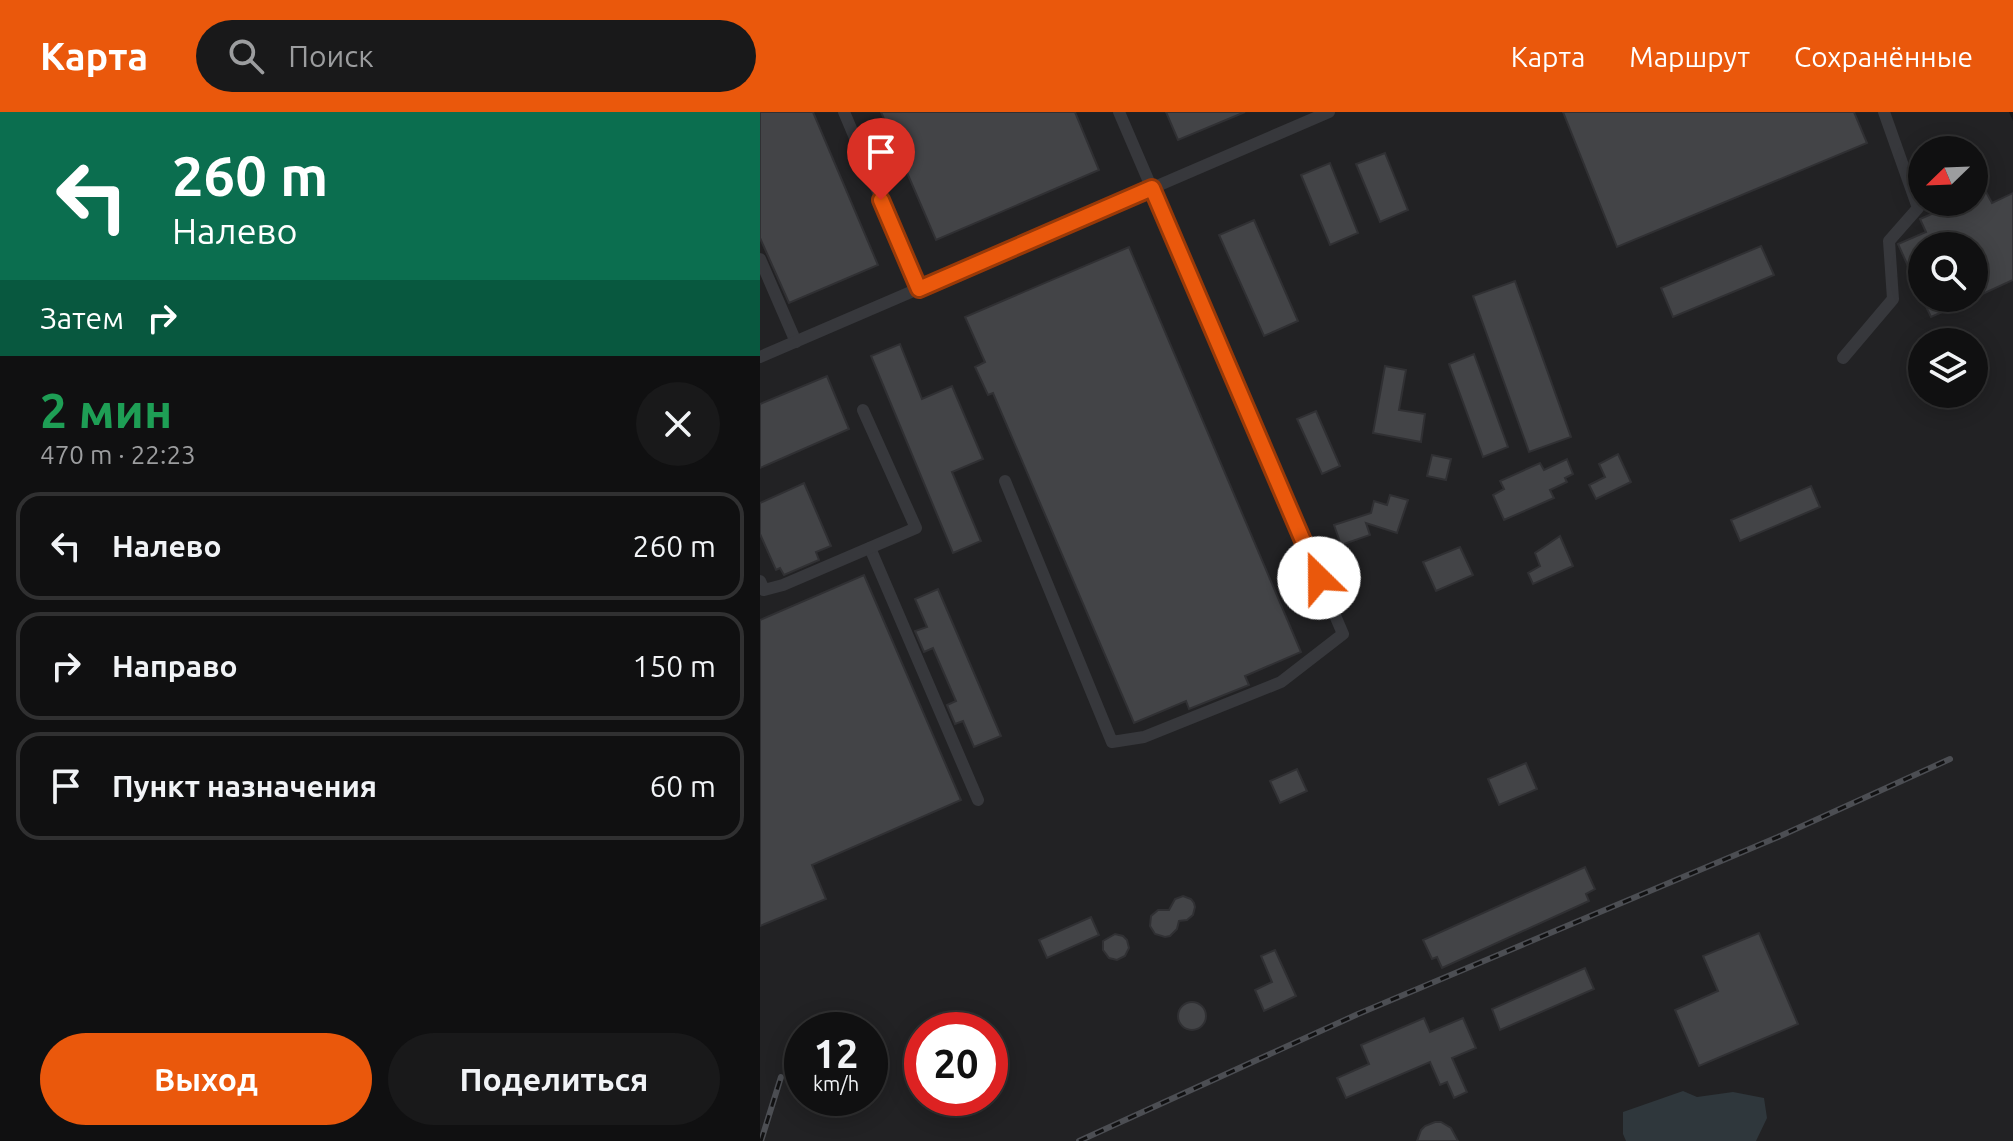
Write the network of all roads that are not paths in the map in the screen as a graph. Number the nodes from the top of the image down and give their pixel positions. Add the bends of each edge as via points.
1 (844, 112) edge
2 (1119, 112) edge
3 (1329, 112) edge
4 (1884, 112) edge
5 (1152, 188) junction
6 (760, 259) edge
7 (919, 289) junction
8 (796, 342) junction
9 (760, 357) edge
10 (1843, 358) dead end
11 (863, 410) dead end
12 (1005, 481) dead end
13 (870, 548) junction
14 (761, 587) edge
15 (978, 800) dead end

1 - 7 lane
2 - 5 lane
3 - 5 lane
4 - 10 lane via 1918,208 1889,241 1893,299
5 - 7 lane
5 - 12 lane via 1343,634 1281,682 1144,737 1112,742
6 - 8 lane
7 - 8 lane
8 - 9 lane
11 - 13 lane via 916,528
13 - 14 lane via 783,585
13 - 15 lane

